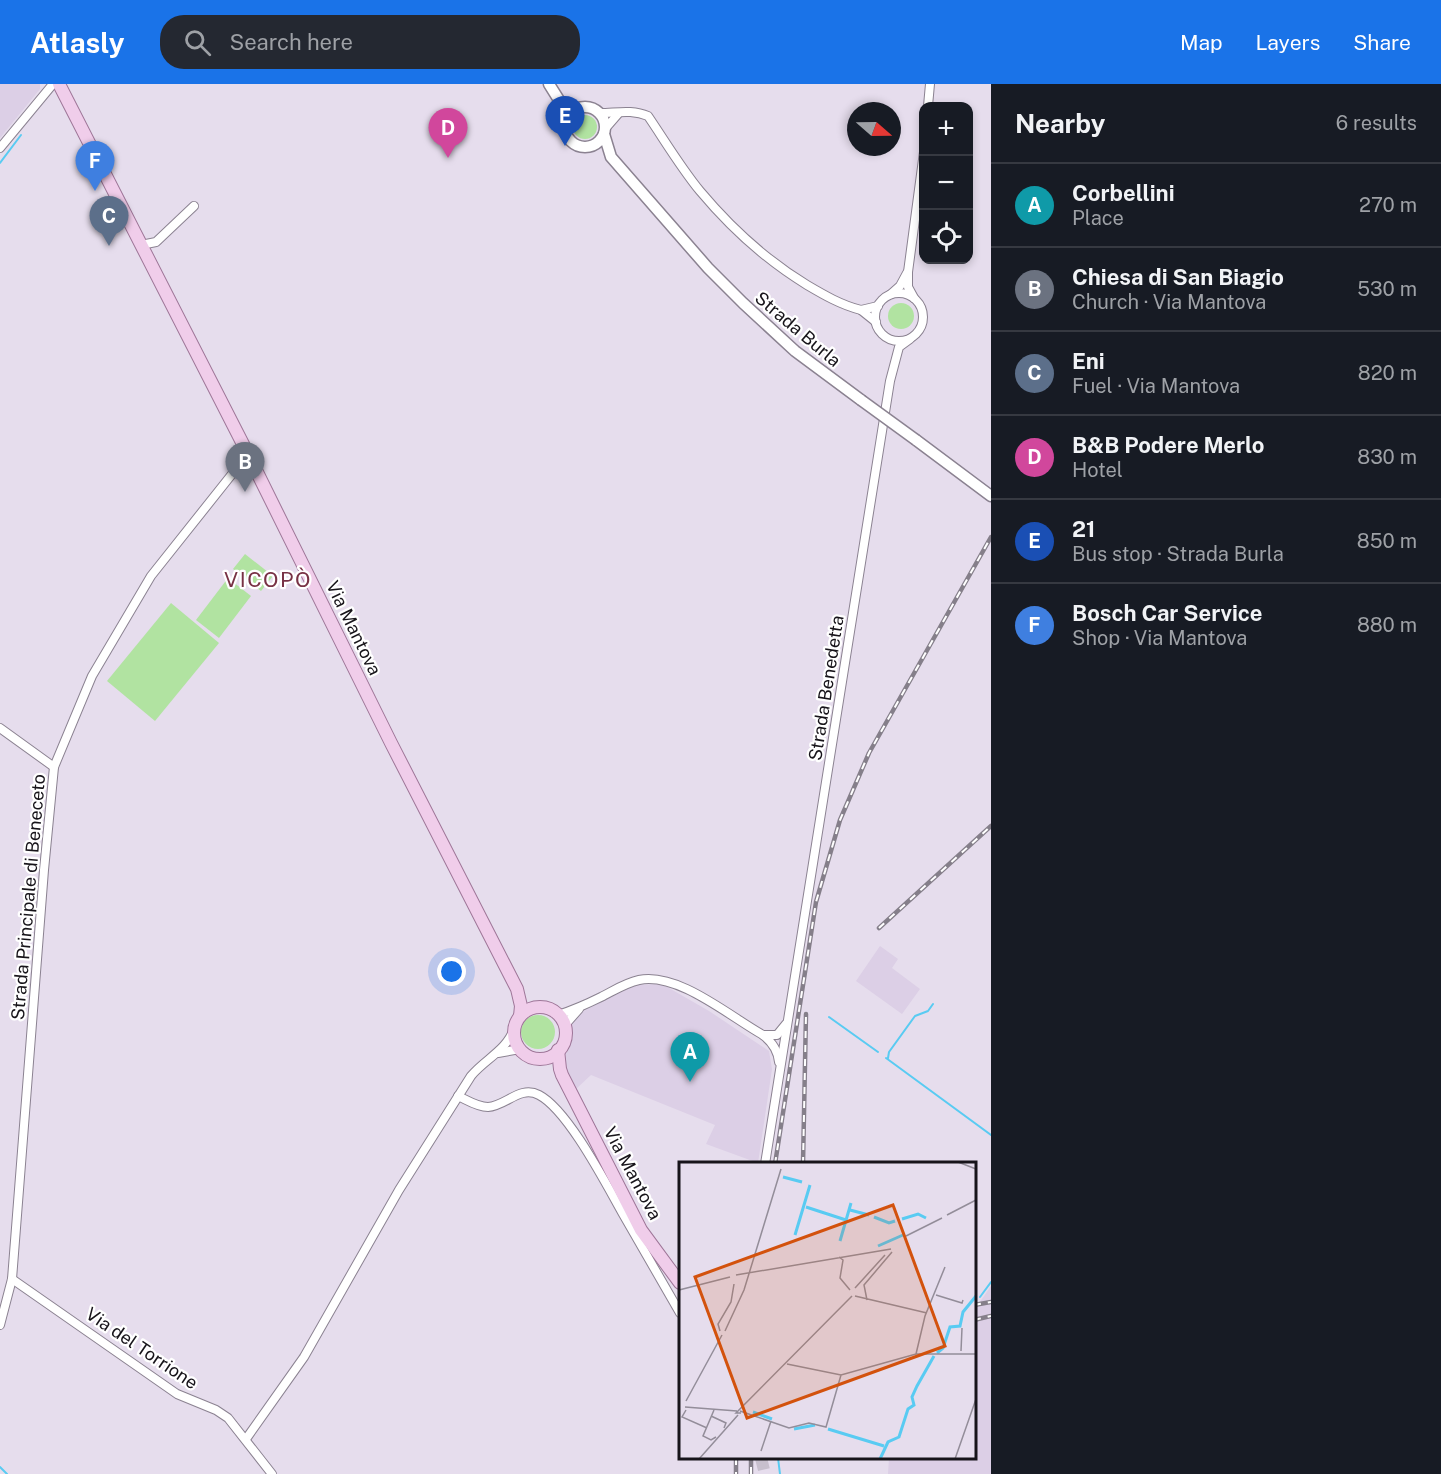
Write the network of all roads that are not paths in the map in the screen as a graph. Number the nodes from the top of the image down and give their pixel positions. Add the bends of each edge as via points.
1 (46, 84) edge
2 (549, 84) edge
3 (930, 84) edge
4 (59, 86) edge
5 (44, 93) junction
6 (558, 96) junction
7 (928, 102) edge
8 (583, 107) junction
9 (600, 113) junction
10 (618, 114) junction
11 (569, 116) junction
12 (604, 131) junction
13 (591, 146) junction
14 (0, 148) edge
15 (924, 156) edge
16 (611, 157) junction
17 (194, 206) dead end
18 (141, 245) junction
19 (908, 272) junction
20 (891, 294) junction
21 (914, 298) junction
22 (878, 306) junction
23 (861, 310) junction
24 (876, 322) junction
25 (885, 337) junction
26 (910, 339) junction
27 (894, 364) junction
28 (248, 454) junction
29 (991, 496) edge
30 (0, 728) edge
31 (54, 766) junction
32 (517, 989) junction
33 (539, 1007) junction
34 (581, 1007) junction
35 (520, 1016) junction
36 (789, 1017) junction
37 (561, 1021) junction
38 (514, 1029) junction
39 (763, 1035) junction
40 (777, 1035) junction
41 (774, 1048) junction
42 (519, 1049) junction
43 (558, 1050) junction
44 (783, 1052) junction
45 (498, 1053) junction
46 (542, 1059) junction
47 (779, 1073) junction
48 (562, 1075) junction
49 (458, 1096) junction
50 (765, 1162) edge
51 (12, 1279) junction
52 (679, 1280) edge
53 (679, 1310) edge
54 (0, 1325) edge
55 (246, 1439) junction
56 (272, 1474) edge

1 - 5 street
2 - 6 main road, Strada Burla
3 - 7 street
4 - 5 street
4 - 18 main road, Via Mantova
5 - 14 street
6 - 8 main road, Strada Burla
6 - 11 main road, Strada Burla
8 - 9 main road, Strada Burla
8 - 11 main road
9 - 10 street
9 - 12 main road, Strada Burla
10 - 12 street
10 - 23 street via 633,111 648,116 699,190 784,271 822,294
11 - 13 main road, Strada Burla via 569,139 579,146
12 - 13 main road
12 - 16 main road, Strada Burla
13 - 16 main road, Strada Burla
15 - 19 street, Strada Benedetta
16 - 29 main road, Strada Burla, bridge via 708,268 802,357
17 - 18 street via 156,242
18 - 28 main road, Via Mantova
19 - 20 street
19 - 21 street, Strada Benedetta
20 - 21 street
20 - 22 street
21 - 26 street, Strada Benedetta via 923,317 919,332
22 - 23 street
22 - 24 street
23 - 24 street
24 - 25 street, Strada Benedetta
25 - 26 street via 897,341
25 - 27 street, Strada Benedetta
26 - 27 street, Strada Benedetta via 899,347
27 - 36 street, Strada Benedetta
28 - 31 street, Strada Principale di Beneceto via 146,585 92,676
28 - 32 main road, Via Mantova
30 - 31 street
31 - 51 street, Strada Principale di Beneceto
32 - 33 main road, Via Mantova
32 - 35 main road, Via Mantova
33 - 35 main road
33 - 37 main road, Via Mantova
34 - 37 street, Strada Benedetta
34 - 37 street, Strada Benedetta
34 - 39 street, Strada Benedetta via 628,983 654,979 685,988
35 - 38 main road
36 - 40 street, Strada Benedetta
36 - 44 street, Strada Benedetta
37 - 43 main road, Via Mantova via 565,1037
38 - 42 main road
38 - 45 street
39 - 40 street
39 - 41 street, Strada Benedetta
40 - 41 street, Strada Benedetta
40 - 44 street
41 - 47 street, Strada Benedetta
42 - 45 street
42 - 46 main road, Via Mantova
43 - 46 main road
43 - 48 main road, Via Mantova
44 - 47 street, Strada Benedetta
45 - 49 street via 480,1065
46 - 48 main road, Via Mantova
47 - 50 street, Strada Benedetta
48 - 52 main road, Via Mantova via 637,1221
49 - 53 street via 487,1107 531,1093 560,1112
49 - 55 street via 399,1190 304,1357
51 - 54 street, Strada Principale di Beneceto
51 - 55 street, Via del Torrione via 177,1394 228,1418
55 - 56 street, Via del Torrione

